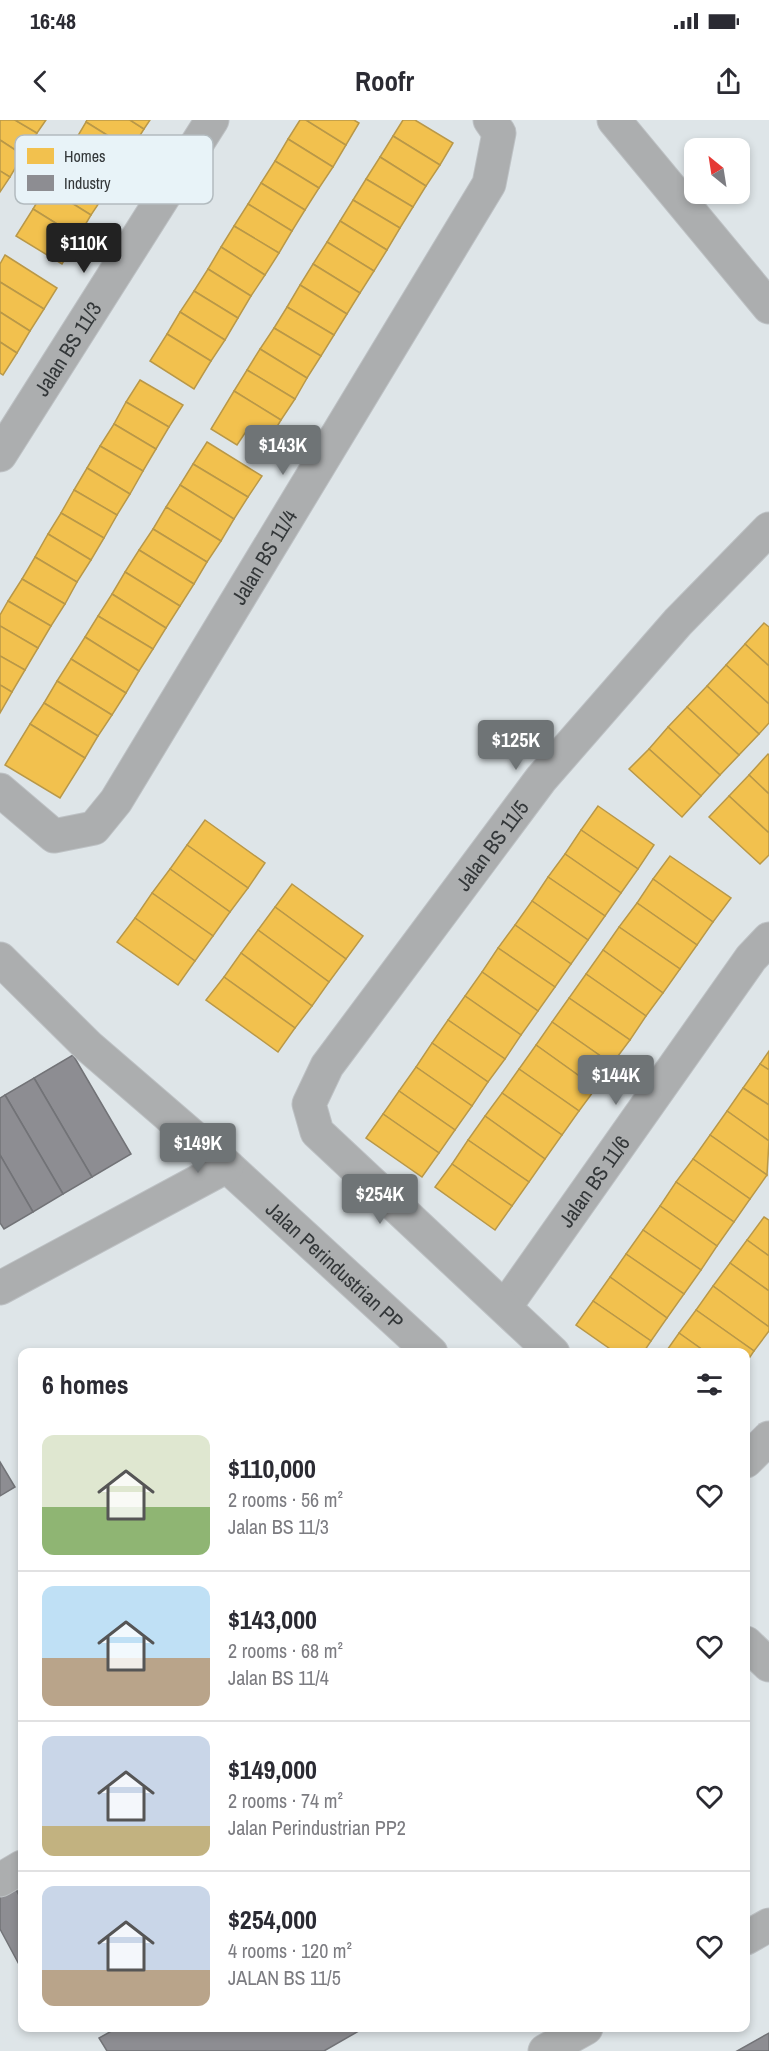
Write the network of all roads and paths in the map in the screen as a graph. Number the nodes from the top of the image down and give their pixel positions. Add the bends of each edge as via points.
1 (212, 120) edge
2 (490, 120) edge
3 (614, 120) edge
4 (203, 135) edge
5 (159, 204) edge
6 (769, 307) edge
7 (0, 455) edge
8 (769, 529) edge
9 (0, 790) edge
10 (769, 939) edge
11 (0, 959) edge
12 (227, 1166) junction
13 (0, 1288) edge
14 (505, 1307) junction
15 (425, 1348) edge
16 (548, 1348) edge
17 (769, 1438) edge
18 (750, 1457) edge
19 (750, 1647) edge
20 (769, 1665) edge
21 (18, 1869) edge
22 (0, 1880) edge
23 (769, 1925) edge
24 (750, 1936) edge
25 (579, 2032) edge
26 (545, 2051) edge

1 - 4 street, Jalan BS 11/3
2 - 9 street, Jalan BS 11/4 via 499,133 489,184 116,801 94,828 54,836
3 - 6 street
5 - 7 street, Jalan BS 11/3
8 - 14 street, Jalan BS 11/5 via 678,622 541,779 327,1066 309,1104 318,1132
10 - 14 street, Jalan BS 11/6 via 751,958
11 - 12 street, Jalan Perindustrian PP via 88,1046
12 - 13 street
12 - 15 street, Jalan Perindustrian PP
14 - 16 street
17 - 18 street
19 - 20 street
21 - 22 street
23 - 24 street
25 - 26 street

